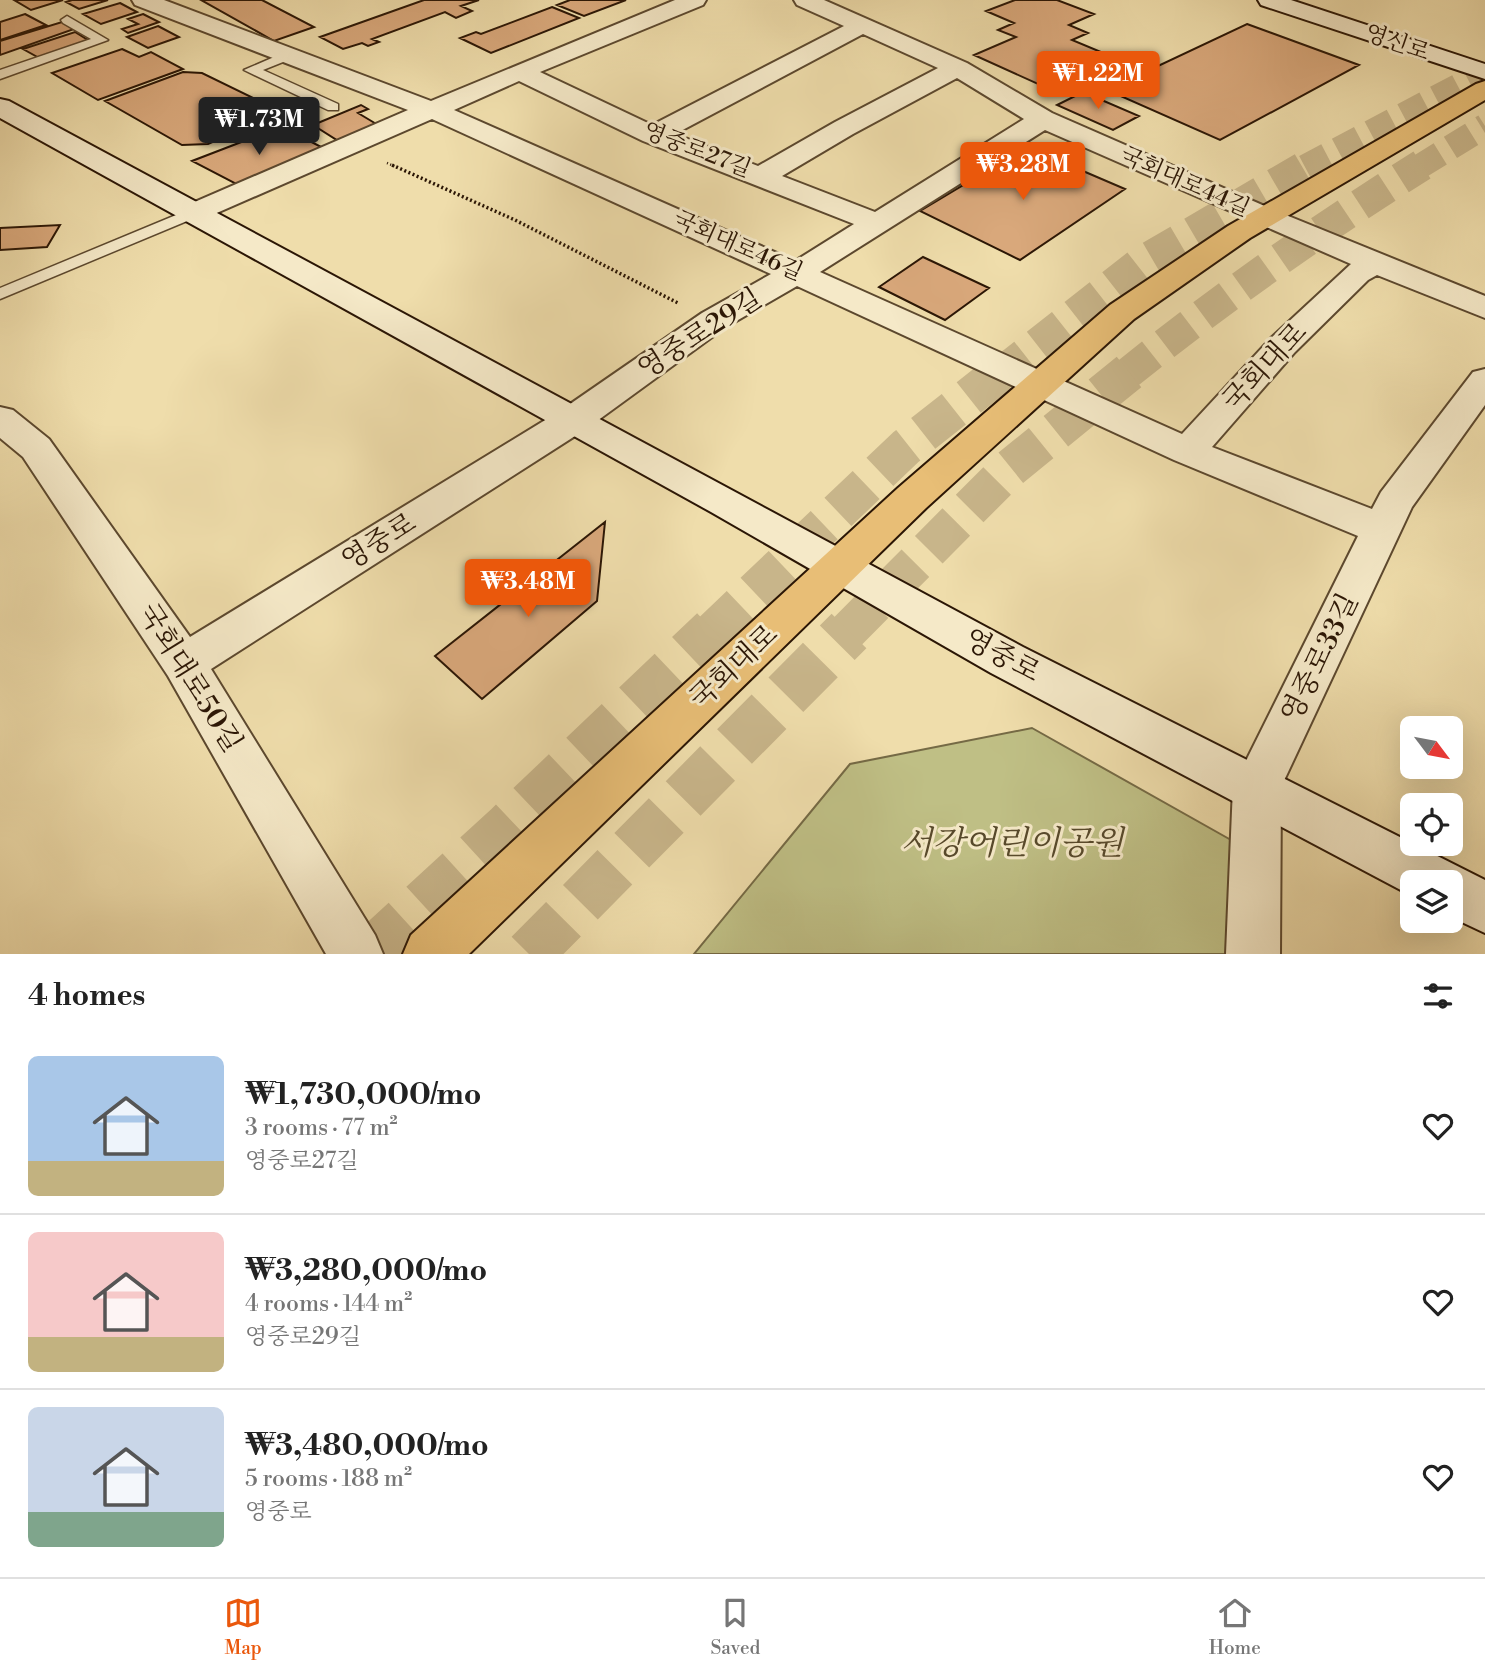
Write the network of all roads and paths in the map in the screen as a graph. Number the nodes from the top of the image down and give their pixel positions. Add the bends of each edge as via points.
1 (142, 0) edge
2 (695, 0) edge
3 (805, 0) edge
4 (1269, 0) edge
5 (68, 20) dead end
6 (861, 26) junction
7 (288, 55) junction
8 (958, 68) junction
9 (519, 72) junction
10 (1485, 72) edge
11 (0, 75) edge
12 (1485, 89) edge
13 (0, 107) edge
14 (333, 107) dead end
15 (433, 110) junction
16 (1043, 119) junction
17 (653, 135) junction
18 (349, 146) junction
19 (762, 176) junction
20 (193, 213) junction
21 (1265, 217) junction
22 (877, 222) junction
23 (1376, 262) junction
24 (797, 273) junction
25 (0, 294) edge
26 (1485, 308) edge
27 (714, 320) junction
28 (1485, 380) edge
29 (1042, 384) junction
30 (0, 419) edge
31 (573, 420) junction
32 (1187, 451) junction
33 (1382, 530) junction
34 (841, 566) junction
35 (184, 663) junction
36 (1257, 787) junction
37 (1413, 870) edge
38 (1463, 896) edge
39 (1485, 908) edge
40 (356, 954) edge
41 (430, 954) edge
42 (1253, 954) edge

1 - 7 street, 국회대로46길
2 - 9 street
3 - 6 street, 국회대로44길
4 - 10 street, 영신로
5 - 11 lane via 102,40
6 - 8 street, 국회대로44길
6 - 17 street
7 - 14 lane via 251,70
7 - 15 street, 국회대로46길
8 - 16 street, 국회대로44길
8 - 19 street
9 - 15 street
9 - 17 street, 영중로27길
12 - 21 main road, 국회대로
13 - 20 street, 영중로
15 - 18 street
15 - 24 street, 국회대로46길
16 - 21 street, 국회대로44길
16 - 22 street, 영중로29길
17 - 19 street, 영중로27길
18 - 20 street
18 - 27 path via 514,220
19 - 22 street, 영중로27길
20 - 25 lane
20 - 31 street, 영중로
21 - 23 street
21 - 29 main road, 국회대로 via 1122,312
22 - 24 street, 영중로29길
23 - 26 street
23 - 32 street, 국회대로 via 1357,273 1283,345
24 - 27 street, 영중로29길
24 - 29 street, 국회대로46길
27 - 31 street, 영중로29길
28 - 33 street, 영중로33길 via 1395,502
29 - 32 street
29 - 34 main road, 국회대로
30 - 35 street, 국회대로50길 via 36,448
31 - 34 street, 영중로
31 - 35 street, 영중로
32 - 33 street
33 - 36 street, 영중로33길
34 - 36 street, 영중로 via 1007,660
34 - 41 main road, 국회대로
35 - 40 street, 국회대로50길
36 - 37 street, 영중로
36 - 42 street
38 - 39 street

